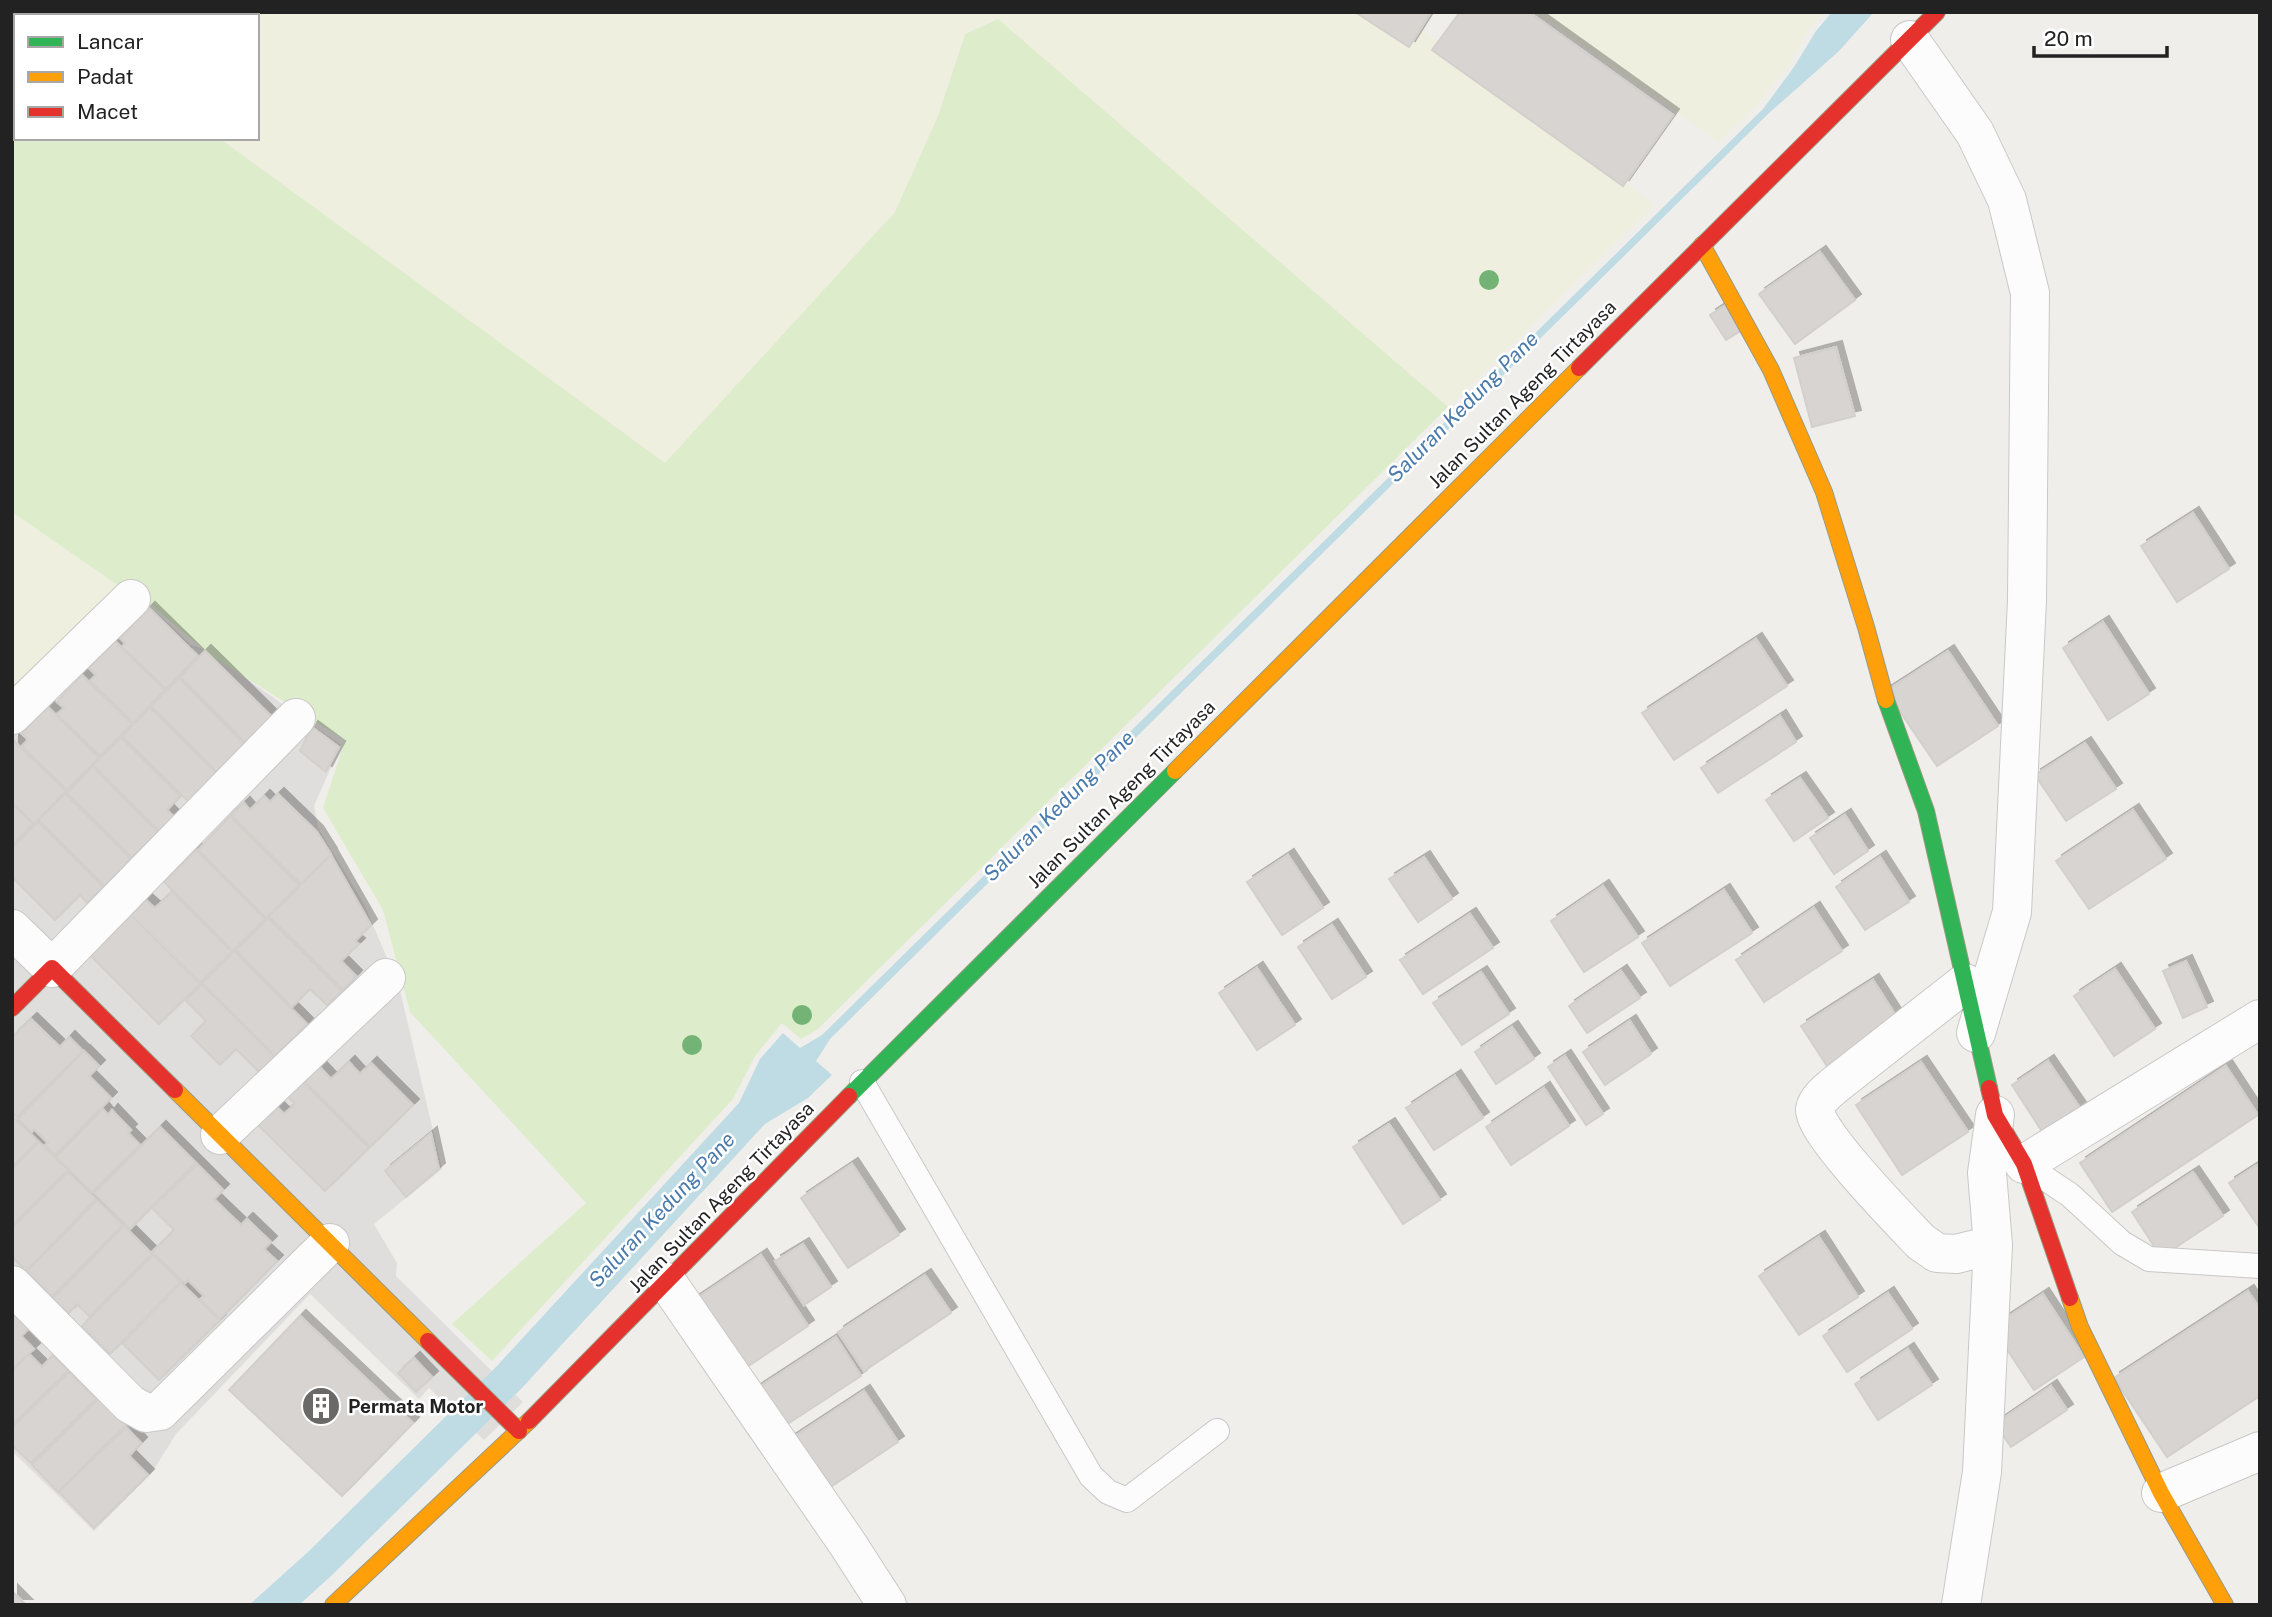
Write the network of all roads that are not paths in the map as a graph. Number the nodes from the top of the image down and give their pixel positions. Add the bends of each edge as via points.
1 (1937, 12) edge
2 (1910, 40) junction
3 (1702, 245) junction
4 (131, 599) dead end
5 (12, 715) edge
6 (296, 718) dead end
7 (12, 929) edge
8 (52, 968) junction
9 (386, 978) dead end
10 (1965, 983) junction
11 (12, 1008) edge
12 (2260, 1019) edge
13 (1976, 1033) junction
14 (862, 1082) junction
15 (1994, 1115) junction
16 (220, 1135) junction
17 (2024, 1164) junction
18 (330, 1243) junction
19 (1993, 1245) junction
20 (2260, 1266) edge
21 (667, 1282) junction
22 (12, 1285) edge
23 (519, 1431) junction
24 (1217, 1432) dead end
25 (2260, 1451) edge
26 (2161, 1493) junction
27 (333, 1605) edge
28 (887, 1605) edge
29 (1961, 1605) edge
30 (2225, 1605) edge

1 - 2 main road, Jalan Sultan Ageng Tirtayasa
2 - 3 main road, Jalan Sultan Ageng Tirtayasa
2 - 13 street via 1975,133 2007,200 2030,293 2027,600 2012,912
3 - 10 main road via 1771,370 1824,492 1890,716 1926,811
3 - 14 main road, Jalan Sultan Ageng Tirtayasa
4 - 5 street
6 - 8 street
7 - 8 street
8 - 11 main road
8 - 16 main road
9 - 16 street
10 - 13 main road
10 - 19 street via 1836,1084 1815,1109 1817,1121 1840,1152 1921,1242 1937,1253 1956,1254
12 - 17 street
13 - 15 main road
14 - 21 main road, Jalan Sultan Ageng Tirtayasa
14 - 24 lane via 1091,1476 1108,1493 1127,1500
15 - 17 main road
15 - 19 street via 1987,1173
16 - 18 main road
17 - 20 lane via 2070,1195 2122,1243 2149,1259
17 - 26 main road via 2080,1326
18 - 22 street via 160,1411 146,1413 130,1404
18 - 23 main road
19 - 29 street via 1982,1472
21 - 23 main road, Jalan Sultan Ageng Tirtayasa
21 - 28 street
23 - 27 main road, Jalan Sultan Ageng Tirtayasa
25 - 26 street
26 - 30 main road

